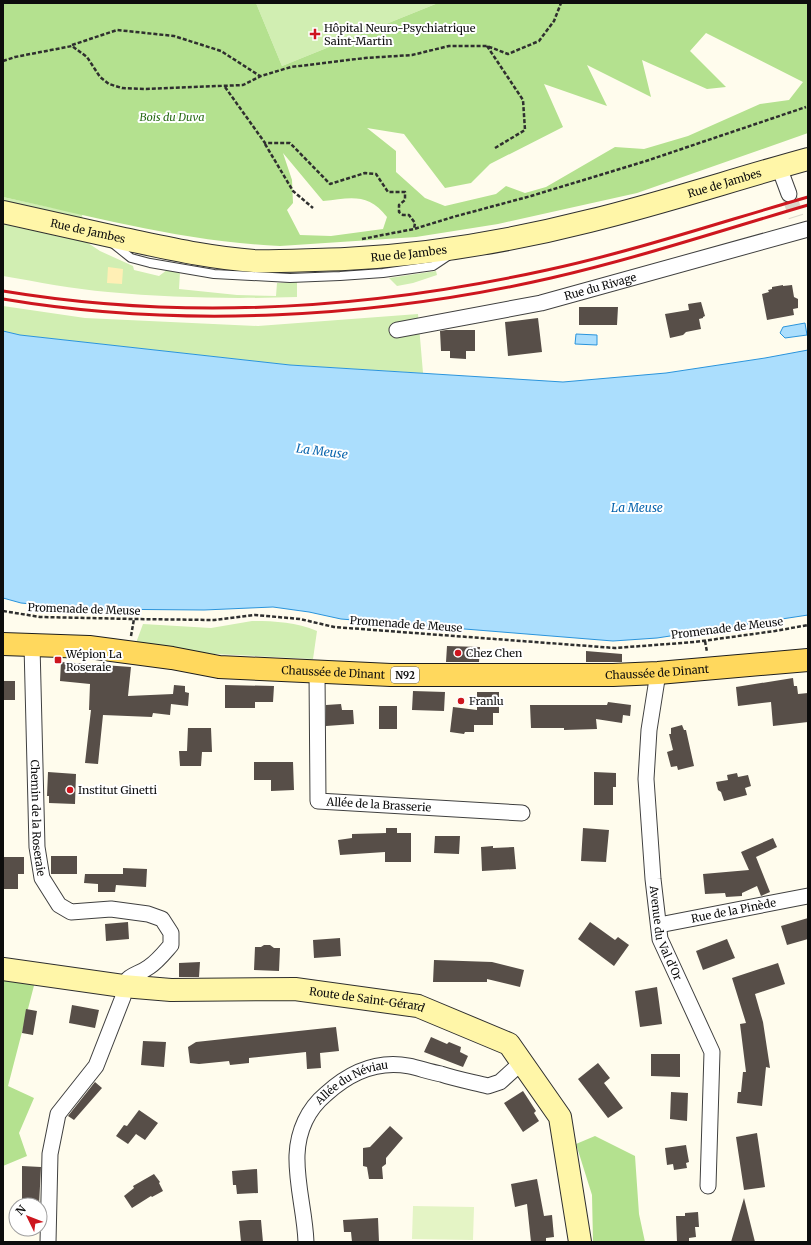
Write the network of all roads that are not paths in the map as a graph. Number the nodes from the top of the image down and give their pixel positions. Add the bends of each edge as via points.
1 (808, 159) edge
2 (780, 167) junction
3 (789, 194) tunnel mouth
4 (3, 212) edge
5 (801, 225) edge
6 (397, 330) dead end
7 (3, 644) edge
8 (32, 645) junction
9 (808, 660) edge
10 (317, 672) junction
11 (658, 672) junction
12 (522, 813) dead end
13 (808, 896) edge
14 (658, 925) junction
15 (3, 969) edge
16 (123, 986) junction
17 (522, 1062) junction
18 (708, 1186) dead end
19 (48, 1242) edge
20 (306, 1242) edge
21 (580, 1242) edge

1 - 2 main road, Rue de Jambes
2 - 3 street
2 - 4 main road, Rue de Jambes via 588,222 464,246 374,257 255,261 218,257
5 - 6 street, Rue du Rivage via 541,302
7 - 8 main road, Chaussée de Dinant / N92
8 - 10 main road, Chaussée de Dinant / N92 via 89,647 219,667
8 - 16 street, Chemin de la Roseraie via 37,847 42,878 59,905 71,912 111,909 148,914 162,919 171,933 172,945 157,961 136,973
9 - 11 main road, Chaussée de Dinant / N92
10 - 11 main road, Chaussée de Dinant / N92 via 391,675 613,675
10 - 12 street, Allée de la Brasserie via 318,801
11 - 14 street, Avenue du Val d'Or via 649,730 646,779
13 - 14 street, Rue de la Pinède
14 - 18 street, Avenue du Val d'Or via 660,939 712,1052
15 - 16 main road, Route de Saint-Gérard
16 - 17 main road, Route de Saint-Gérard via 171,990 295,989 418,1006 509,1044
16 - 19 street via 123,997 96,1066 58,1114 50,1154
17 - 20 street, Allée du Néviau via 500,1082 488,1086 393,1064 361,1070 332,1088 310,1111 302,1129 297,1154
17 - 21 main road, Route de Saint-Gérard via 560,1117

